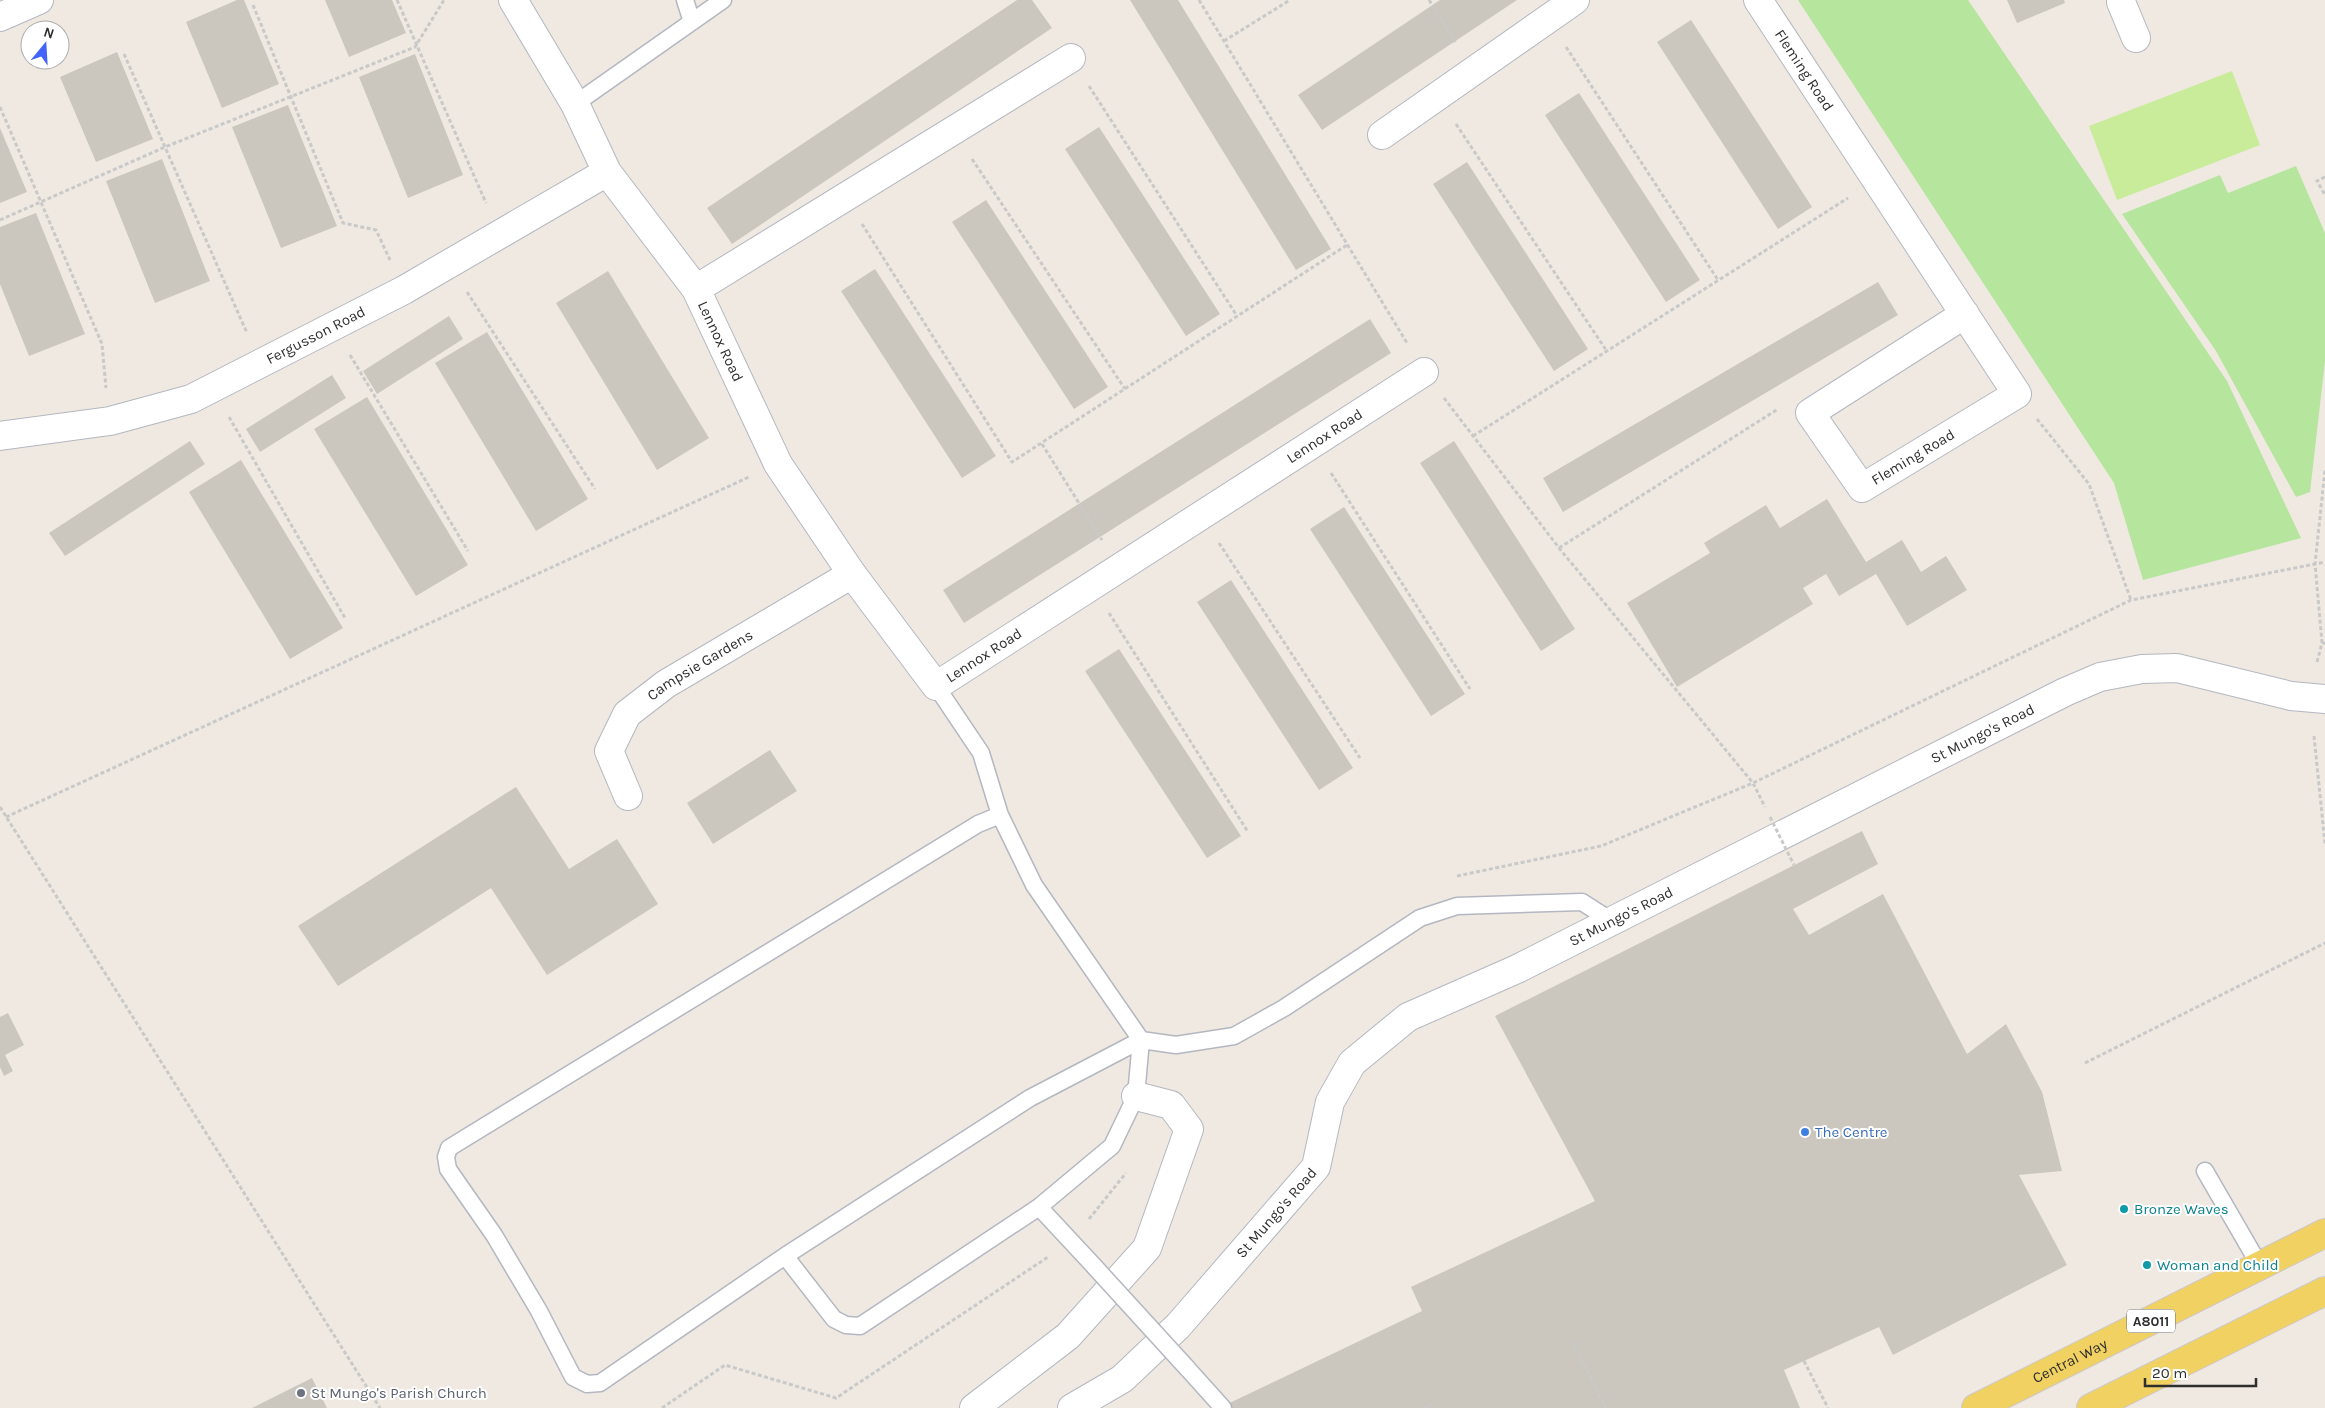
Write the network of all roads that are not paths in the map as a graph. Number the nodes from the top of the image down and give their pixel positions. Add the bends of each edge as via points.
1 (40, 0) edge
2 (513, 0) edge
3 (685, 0) edge
4 (723, 0) edge
5 (1575, 0) edge
6 (1758, 0) edge
7 (2122, 0) edge
8 (0, 17) edge
9 (692, 22) junction
10 (2136, 38) dead end
11 (1071, 58) road end
12 (576, 104) junction
13 (1382, 135) dead end
14 (607, 172) junction
15 (696, 289) junction
16 (1966, 314) junction
17 (1424, 372) road end
18 (0, 436) edge
19 (852, 574) junction
20 (936, 686) junction
21 (2325, 699) edge
22 (628, 796) dead end
23 (1000, 815) junction
24 (1610, 920) junction
25 (1141, 1040) junction
26 (1136, 1096) junction
27 (2205, 1171) dead end
28 (1039, 1207) junction
29 (2325, 1233) edge
30 (785, 1256) junction
31 (2260, 1266) junction
32 (2325, 1291) edge
33 (974, 1408) edge
34 (1072, 1408) edge
35 (1223, 1408) edge
36 (1976, 1408) edge
37 (2091, 1408) edge

1 - 8 street
2 - 12 street, Lennox Road
3 - 9 lane
4 - 9 lane
5 - 13 street
6 - 16 street, Fleming Road
7 - 10 street
9 - 12 lane
11 - 15 street, Lennox Road
12 - 14 street, Lennox Road
14 - 15 street, Lennox Road
14 - 18 street, Fergusson Road via 404,290 191,399 110,421
15 - 19 street, Lennox Road via 778,464
16 - 16 street, Fleming Road via 1810,413 1862,488 2016,394
17 - 20 street, Lennox Road
19 - 20 street, Lennox Road
19 - 22 street, Campsie Gardens via 666,684 627,714 609,751
20 - 23 lane via 981,753
21 - 24 street, St Mungo's Road via 2291,696 2177,668 2142,669 2100,677
23 - 25 lane via 1034,885
23 - 30 lane via 978,824 449,1148 446,1157 448,1169 494,1235 539,1310 573,1378 587,1384 600,1383
24 - 25 lane via 1582,902 1457,906 1420,918 1284,1008 1234,1036 1176,1045
24 - 34 street, St Mungo's Road via 1517,969 1408,1017 1352,1063 1330,1102 1316,1168 1178,1326 1122,1379
25 - 26 lane
25 - 30 lane via 1030,1098
26 - 28 lane via 1112,1146
26 - 33 street via 1171,1105 1189,1129 1147,1248 1068,1336
27 - 31 lane
28 - 30 lane via 860,1326 846,1325 834,1319
28 - 35 lane, bridge
29 - 31 main road, Central Way / A8011
31 - 36 main road, Central Way / A8011
32 - 37 main road

